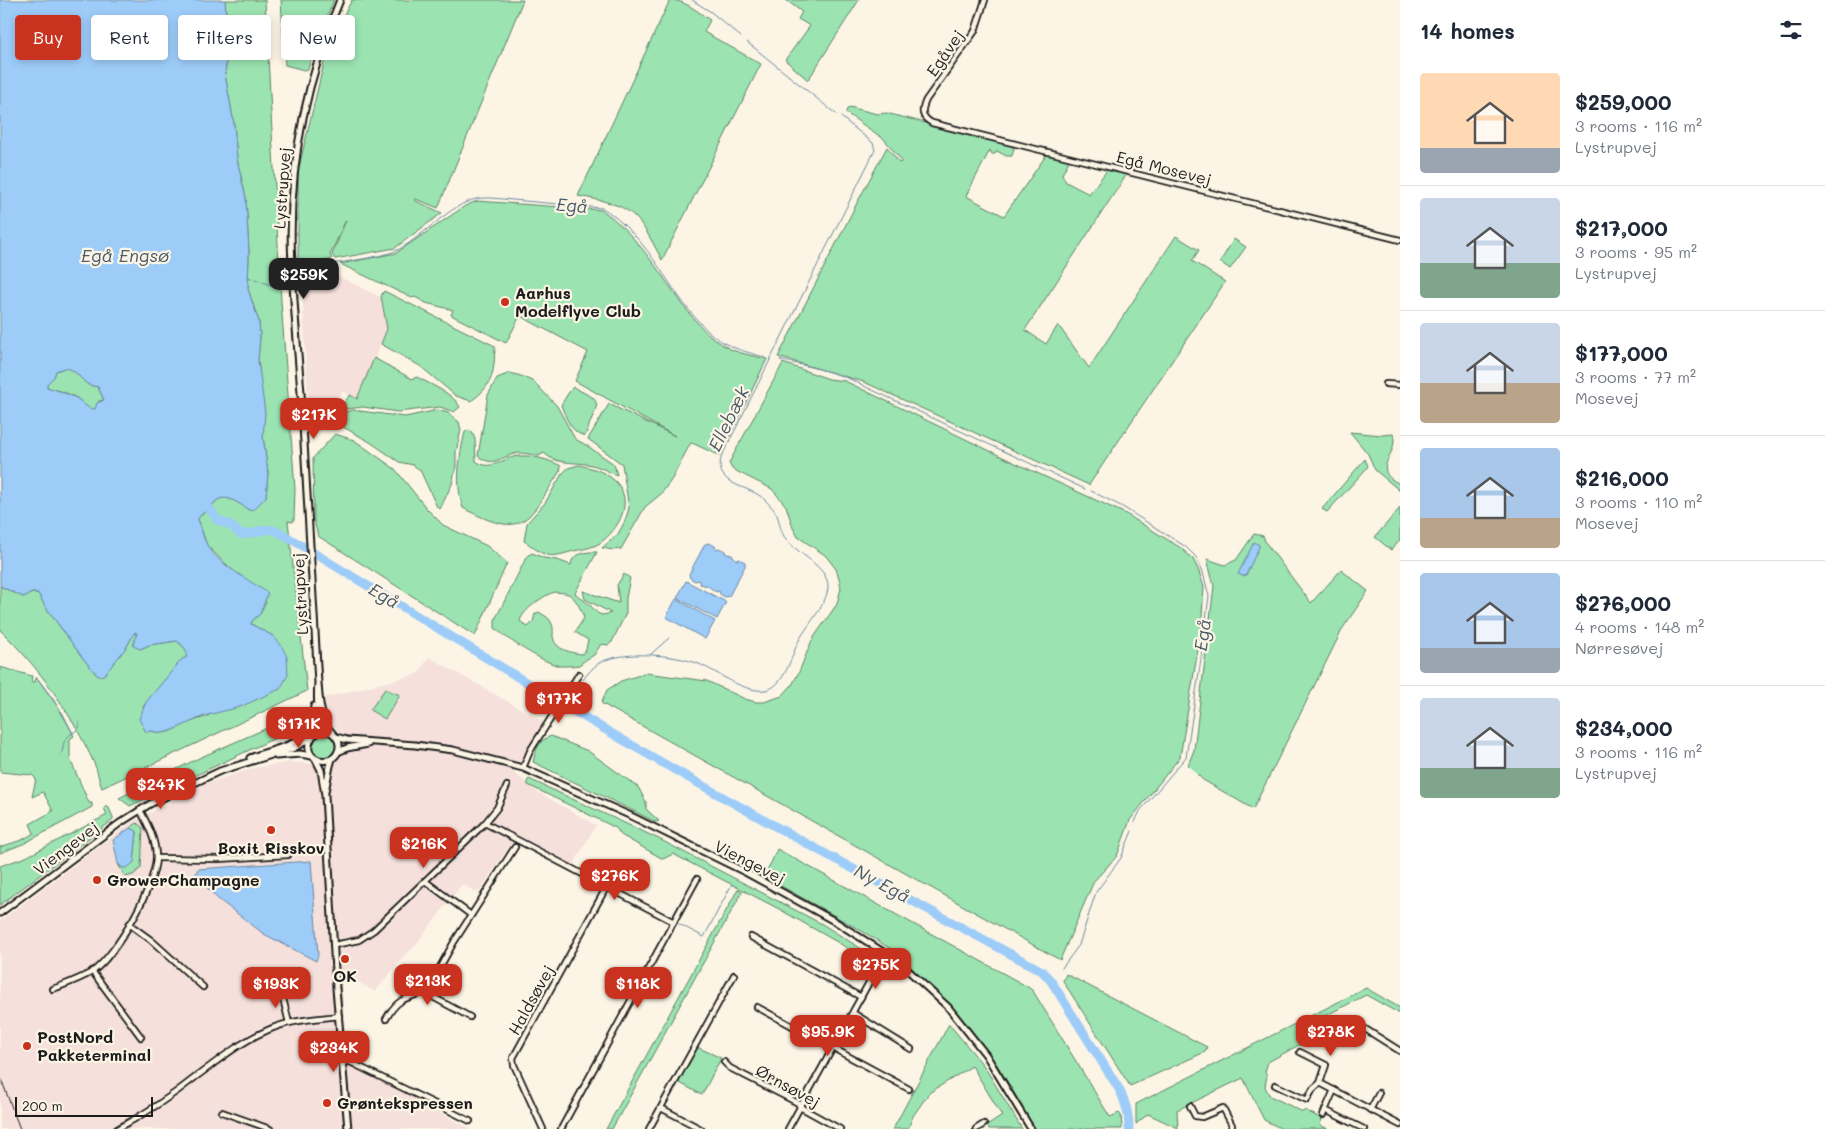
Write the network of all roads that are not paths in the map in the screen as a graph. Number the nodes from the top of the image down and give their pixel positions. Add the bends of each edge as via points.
1 (340, 0) edge
2 (985, 0) edge
3 (923, 117) joint
4 (1400, 240) edge
5 (1386, 384) dead end
6 (1400, 385) edge
7 (579, 674) dead end
8 (318, 683) junction
9 (317, 690) junction
10 (334, 735) junction
11 (312, 737) junction
12 (379, 743) junction
13 (337, 753) junction
14 (314, 758) junction
15 (333, 758) junction
16 (258, 759) junction
17 (230, 768) junction
18 (523, 768) junction
19 (507, 786) dead end
20 (325, 795) junction
21 (140, 810) junction
22 (485, 823) junction
23 (515, 847) dead end
24 (288, 855) dead end
25 (156, 858) junction
26 (697, 879) dead end
27 (425, 881) junction
28 (607, 886) junction
29 (0, 913) edge
30 (472, 915) junction
31 (674, 922) junction
32 (129, 924) junction
33 (751, 937) dead end
34 (334, 946) junction
35 (92, 971) junction
36 (734, 975) dead end
37 (874, 975) dead end
38 (730, 982) junction
39 (736, 985) dead end
40 (203, 987) dead end
41 (53, 989) dead end
42 (281, 990) dead end
43 (426, 992) junction
44 (861, 997) junction
45 (757, 1007) dead end
46 (853, 1013) junction
47 (339, 1016) junction
48 (470, 1018) dead end
49 (386, 1019) dead end
50 (1351, 1020) dead end
51 (289, 1023) junction
52 (141, 1038) dead end
53 (832, 1048) junction
54 (911, 1049) dead end
55 (1400, 1051) edge
56 (1300, 1052) dead end
57 (343, 1062) junction
58 (724, 1062) dead end
59 (1320, 1083) junction
60 (1275, 1085) dead end
61 (909, 1089) dead end
62 (1334, 1090) junction
63 (1379, 1093) dead end
64 (1190, 1106) dead end
65 (800, 1107) junction
66 (660, 1108) junction
67 (1370, 1110) junction
68 (222, 1112) dead end
69 (470, 1121) dead end
70 (984, 1124) dead end
71 (1400, 1125) edge
72 (117, 1129) edge
73 (270, 1129) edge
74 (348, 1129) edge
75 (543, 1129) edge
76 (561, 1129) edge
77 (649, 1129) edge
78 (701, 1129) edge
79 (788, 1129) edge
80 (840, 1129) edge
81 (976, 1129) edge
82 (1031, 1129) edge
83 (1231, 1129) edge
84 (1364, 1129) edge

1 - 8 street, Lystrupvej via 324,39 307,97 293,182 292,264
2 - 3 street, Egåvej via 975,31 926,100
3 - 4 street, Egå Mosevej via 932,123
5 - 6 street
7 - 18 street via 530,751
8 - 9 street, Lystrupvej
8 - 10 street, Lystrupvej via 324,719
9 - 11 street, Lystrupvej via 316,731
9 - 17 street via 312,722 300,739
10 - 11 street via 323,731
10 - 12 street, Viengevej via 344,740
10 - 13 street via 339,745
11 - 14 street via 309,749
11 - 16 street, Viengevej via 297,747
12 - 13 street, Viengevej via 347,748
12 - 18 street, Viengevej via 453,750
13 - 15 street
14 - 15 street via 325,761
14 - 16 street, Viengevej via 296,754
14 - 20 street via 321,770
15 - 20 street
16 - 17 street, Viengevej
17 - 21 street, Viengevej
18 - 82 street, Viengevej via 629,815 747,874 836,922 899,962 948,1008 969,1033
19 - 22 street via 497,808
20 - 34 street
21 - 25 street via 152,834
21 - 29 street, Viengevej
22 - 27 street
22 - 28 street
23 - 30 street
24 - 25 street
25 - 32 street via 152,879
26 - 31 street
27 - 30 street
27 - 34 street via 365,937
28 - 31 street
28 - 75 street, Haldsøvej via 513,1058
30 - 43 street
31 - 76 street
32 - 35 street via 113,951
32 - 40 street
33 - 44 street
34 - 47 street
35 - 41 street
35 - 52 street
36 - 38 street
37 - 44 street
38 - 39 street
38 - 66 street
42 - 51 street
43 - 48 street
43 - 49 street via 400,1000
44 - 46 street
45 - 53 street
46 - 53 street
46 - 54 street
47 - 51 street
47 - 57 street
50 - 55 street
51 - 72 street via 245,1041 156,1106
53 - 61 street
53 - 65 street
56 - 59 street via 1326,1065
57 - 69 street via 350,1062
57 - 74 street
58 - 65 street, Ørnsøvej
59 - 60 street via 1307,1100
59 - 62 street
62 - 67 street
62 - 84 street via 1324,1112
63 - 67 street
64 - 83 street via 1195,1116 1202,1118 1223,1108
65 - 79 street
65 - 80 street, Ørnsøvej
66 - 77 street
66 - 78 street
67 - 71 street
68 - 73 street
70 - 81 street

